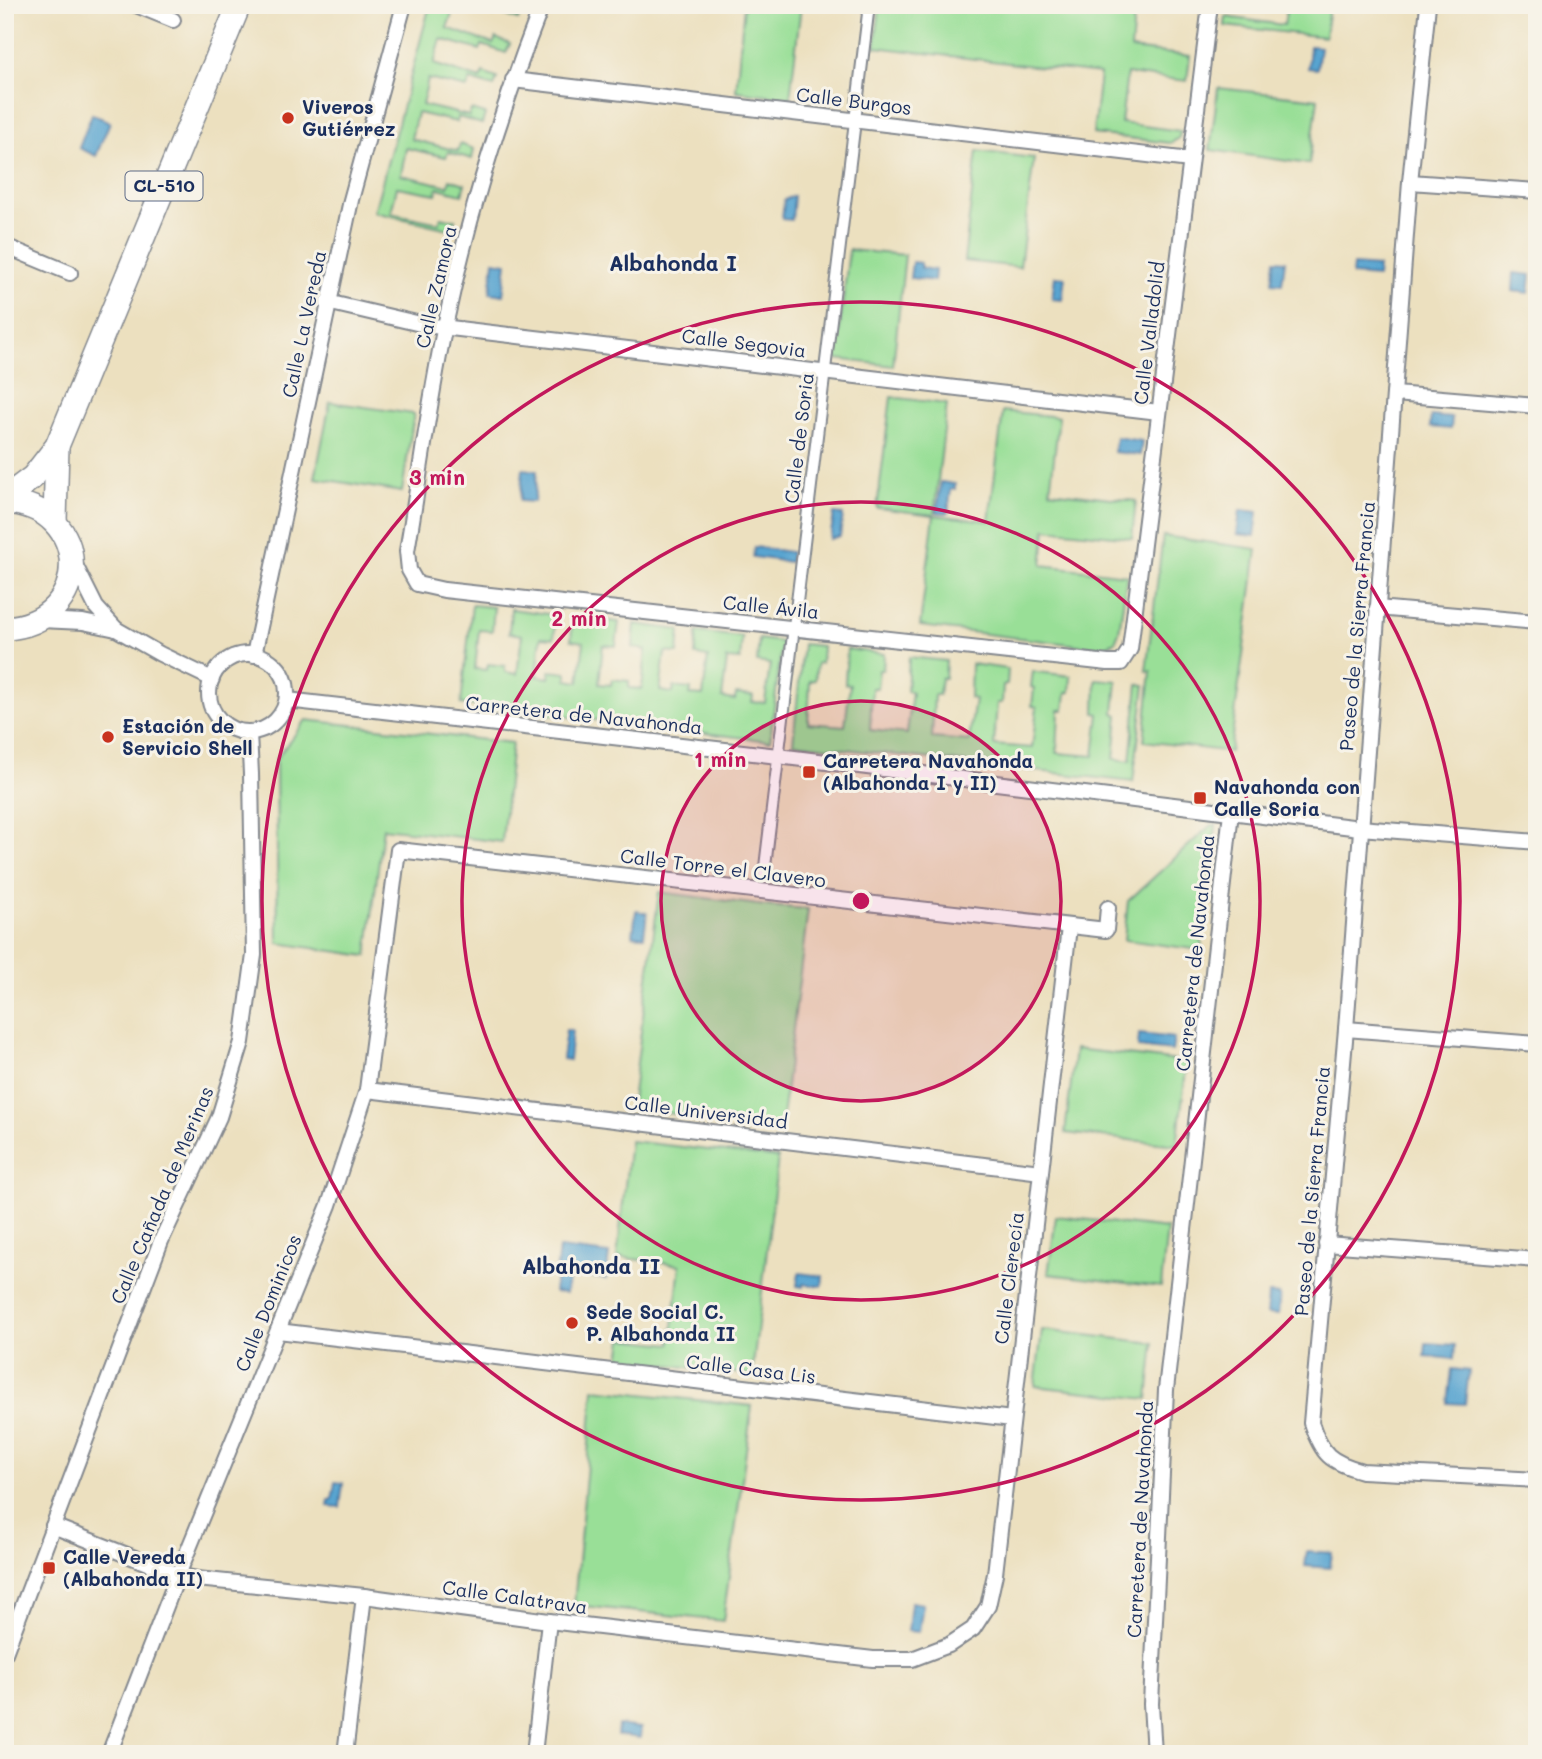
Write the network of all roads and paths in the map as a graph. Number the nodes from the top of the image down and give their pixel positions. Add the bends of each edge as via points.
1 (136, 5) edge
2 (239, 5) edge
3 (404, 5) edge
4 (542, 5) edge
5 (869, 5) edge
6 (1210, 5) edge
7 (1428, 5) edge
8 (173, 20) dead end
9 (513, 80) junction
10 (855, 120) junction
11 (1190, 160) junction
12 (1410, 182) junction
13 (1537, 191) edge
14 (5, 246) edge
15 (70, 273) dead end
16 (327, 302) junction
17 (444, 327) junction
18 (825, 372) junction
19 (1395, 394) junction
20 (1537, 406) edge
21 (1159, 412) junction
22 (57, 446) junction
23 (5, 500) edge
24 (55, 522) junction
25 (71, 558) junction
26 (416, 584) joint
27 (1377, 608) junction
28 (1537, 622) edge
29 (23, 625) edge
30 (116, 629) junction
31 (794, 629) junction
32 (5, 642) edge
33 (254, 654) junction
34 (1121, 663) joint
35 (212, 679) junction
36 (286, 700) junction
37 (249, 733) junction
38 (778, 756) junction
39 (1231, 812) junction
40 (1360, 828) junction
41 (1537, 842) edge
42 (398, 850) joint
43 (764, 875) dead end
44 (1108, 908) dead end
45 (1069, 927) junction
46 (1346, 1028) junction
47 (1537, 1044) edge
48 (367, 1090) junction
49 (1041, 1172) junction
50 (1326, 1244) junction
51 (1537, 1260) edge
52 (278, 1331) junction
53 (1012, 1419) junction
54 (1537, 1480) edge
55 (53, 1526) junction
56 (178, 1575) junction
57 (364, 1596) junction
58 (549, 1621) junction
59 (973, 1629) joint
60 (5, 1653) edge
61 (109, 1754) edge
62 (345, 1754) edge
63 (534, 1754) edge
64 (1153, 1754) edge

1 - 8 street
2 - 22 main road, CL-510
3 - 16 street, Calle La Vereda
4 - 9 street, Calle Zamora
5 - 10 street, Calle de Soria
6 - 11 street, Calle Valladolid
7 - 12 street, Paseo de la Sierra Francia
9 - 10 street, Calle Burgos
9 - 17 street, Calle Zamora via 482,172
10 - 11 street, Calle Burgos
10 - 18 street, Calle de Soria
11 - 21 street, Calle Valladolid
12 - 13 street
12 - 19 street, Paseo de la Sierra Francia
14 - 15 street
16 - 17 street, Calle Segovia
16 - 33 street, Calle La Vereda
17 - 18 street, Calle Segovia
17 - 26 street, Calle Zamora via 407,551
18 - 21 street, Calle Segovia
18 - 31 street, Calle de Soria
19 - 20 street
19 - 27 street, Paseo de la Sierra Francia
21 - 34 street, Calle Valladolid via 1130,649
22 - 23 main road, CL-510 via 33,477
22 - 24 main road, CL-510
23 - 24 main road, CL-510 via 41,510
24 - 25 main road, CL-510 via 66,538
25 - 29 main road via 69,585 58,605
25 - 30 street via 96,607
26 - 31 street, Calle Ávila
27 - 28 street
27 - 40 street, Paseo de la Sierra Francia
29 - 30 street via 83,622
29 - 32 main road
30 - 35 street
31 - 34 street, Calle Ávila
31 - 38 street, Calle de Soria
33 - 35 street via 229,659
33 - 36 street via 280,670
35 - 37 street via 213,711 231,728
36 - 37 street via 279,717 264,729
36 - 38 street, Carretera de Navahonda
37 - 55 street, Calle Cañada de Merinas via 254,955 242,1042 219,1117 161,1241
38 - 39 street, Carretera de Navahonda
38 - 43 street, Calle de Soria
39 - 40 street
39 - 64 street, Carretera de Navahonda via 1166,1390 1151,1704
40 - 41 street
40 - 46 street, Paseo de la Sierra Francia
42 - 45 street, Calle Torre el Clavero
42 - 48 street, Calle Dominicos
44 - 45 street, Calle Torre el Clavero via 1106,930
45 - 49 street, Calle Clerecía
46 - 47 street
46 - 50 street, Paseo de la Sierra Francia
48 - 49 street, Calle Universidad
48 - 52 street, Calle Dominicos via 329,1205
49 - 53 street, Calle Clerecía
50 - 51 street
50 - 54 street, Paseo de la Sierra Francia via 1311,1423 1327,1455 1339,1465 1362,1471
52 - 53 street, Calle Casa Lis
52 - 56 street, Calle Dominicos
53 - 59 street, Calle Clerecía via 995,1574 988,1606
55 - 56 street, Calle Calatrava
55 - 60 street, Calle Cañada de Merinas
56 - 57 street, Calle Calatrava
56 - 61 street, Calle Dominicos
57 - 58 street, Calle Calatrava
57 - 62 street
58 - 59 street, Calle Calatrava via 873,1659 912,1659
58 - 63 street

